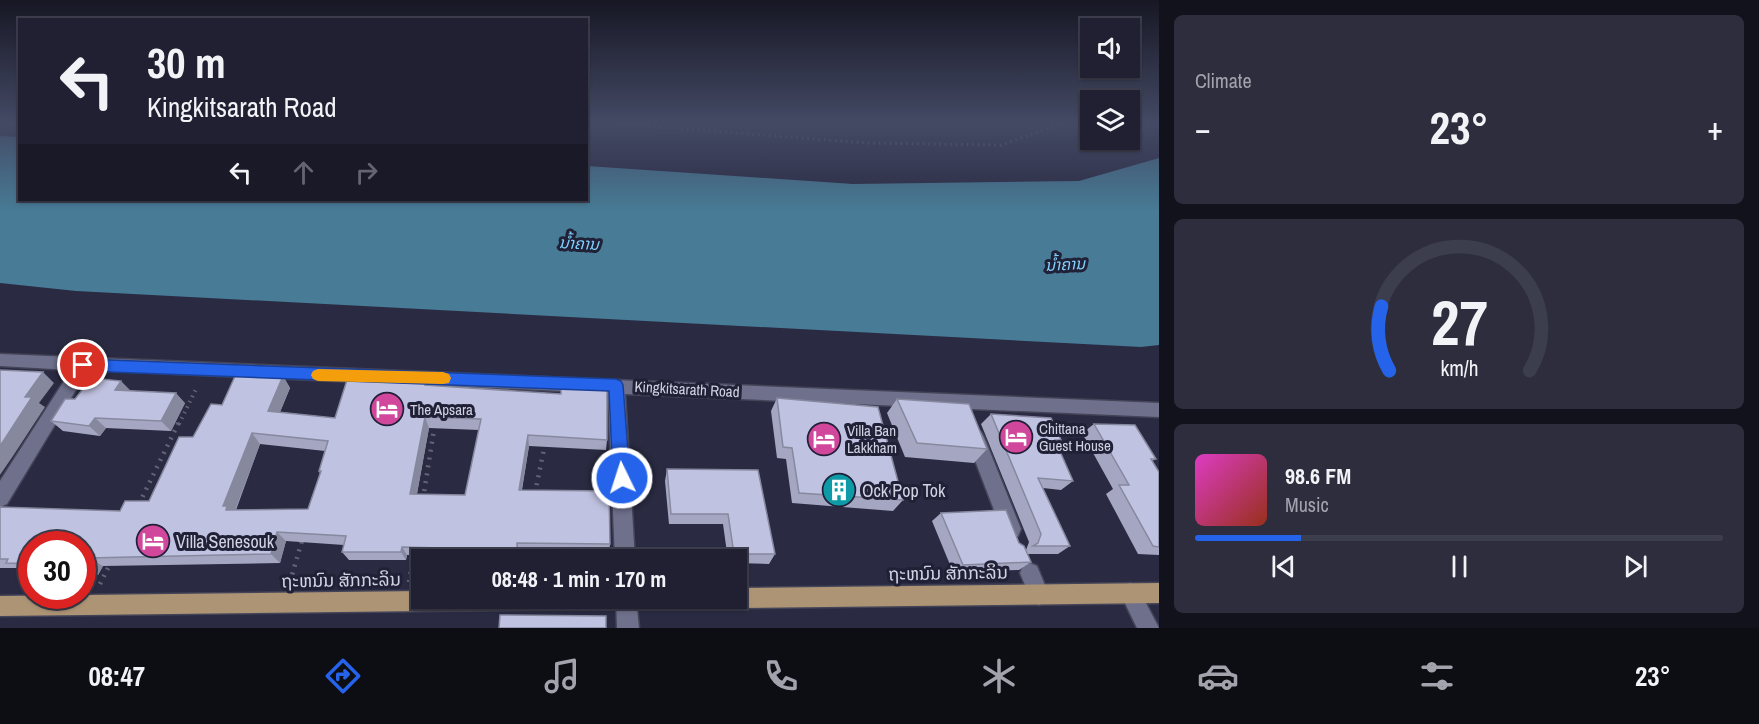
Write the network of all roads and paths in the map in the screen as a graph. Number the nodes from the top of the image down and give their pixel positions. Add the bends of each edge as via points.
1 (0, 360) edge
2 (83, 365) junction
3 (206, 369) junction
4 (616, 385) junction
5 (961, 401) junction
6 (1159, 410) edge
7 (436, 413) edge
8 (545, 441) edge
9 (534, 497) edge
10 (0, 498) edge
11 (421, 507) edge
12 (137, 509) edge
13 (306, 526) edge
14 (530, 538) edge
15 (416, 543) edge
16 (1017, 543) edge
17 (529, 549) edge
18 (624, 549) edge
19 (116, 552) edge
20 (1030, 573) edge
21 (96, 593) edge
22 (1130, 593) junction
23 (1159, 593) edge
24 (1039, 595) junction
25 (747, 598) edge
26 (406, 602) junction
27 (411, 602) edge
28 (285, 603) junction
29 (96, 605) edge
30 (0, 606) edge
31 (18, 606) edge
32 (627, 609) edge
33 (628, 628) edge
34 (1149, 628) edge

1 - 2 street, Kingkitsarath Road
2 - 3 street, Kingkitsarath Road
2 - 10 street
3 - 4 street, Kingkitsarath Road
3 - 12 path
4 - 5 street, Kingkitsarath Road
4 - 18 street
5 - 6 street, Kingkitsarath Road
5 - 16 street
7 - 11 path
8 - 9 path
13 - 28 path
14 - 17 path
15 - 26 path
19 - 21 path
20 - 24 street
22 - 23 main road, ຖະຫນົນ ສັກກະລິນ
22 - 24 main road, ຖະຫນົນ ສັກກະລິນ
22 - 34 street
24 - 25 main road, ຖະຫນົນ ສັກກະລິນ
26 - 27 main road, ຖະຫນົນ ສັກກະລິນ
26 - 28 main road, ຖະຫນົນ ສັກກະລິນ
28 - 29 main road, ຖະຫນົນ ສັກກະລິນ
30 - 31 main road, ຖະຫນົນ ສັກກະລິນ
32 - 33 street

